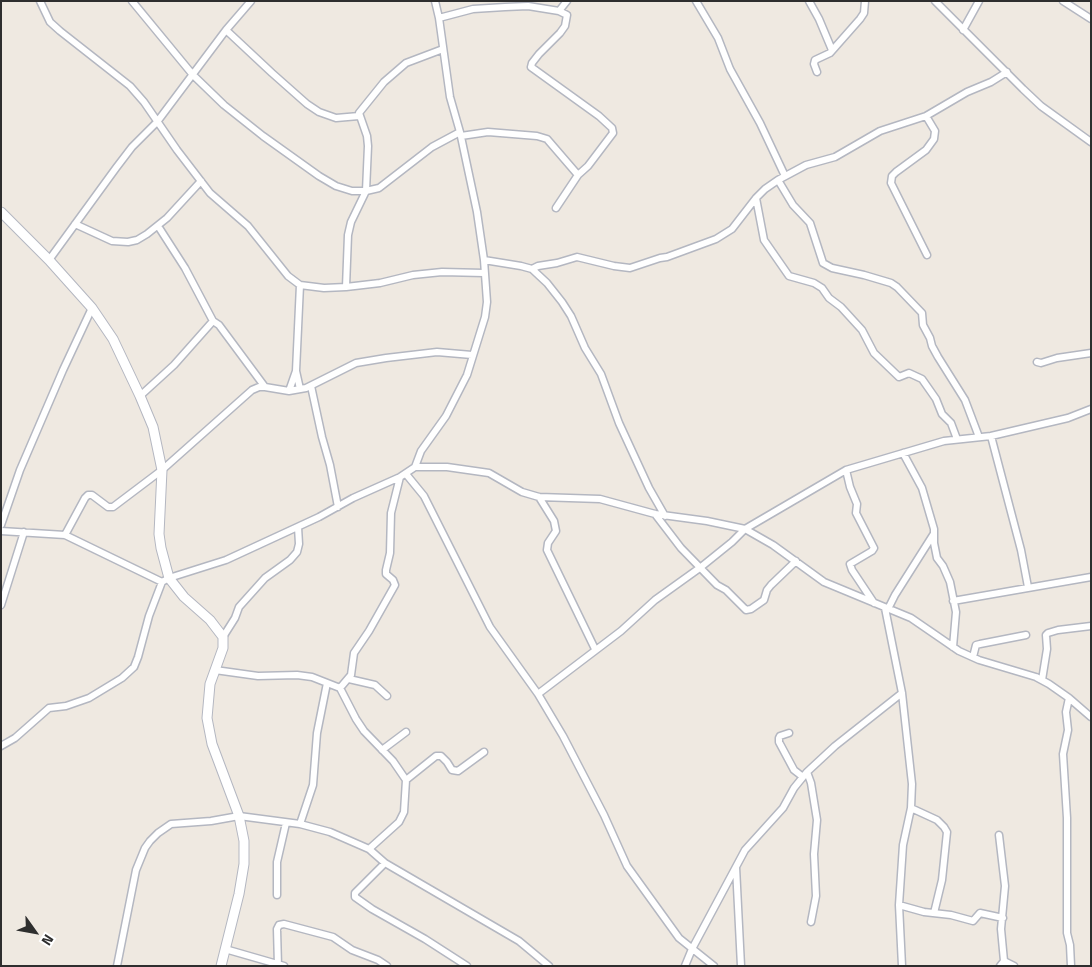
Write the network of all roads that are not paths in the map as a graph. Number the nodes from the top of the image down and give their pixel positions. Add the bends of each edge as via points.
1 (40, 1) edge
2 (132, 1) edge
3 (251, 1) edge
4 (435, 1) edge
5 (567, 1) edge
6 (696, 1) edge
7 (809, 1) edge
8 (866, 1) edge
9 (935, 1) edge
10 (979, 1) edge
11 (1063, 1) edge
12 (559, 11) junction
13 (440, 18) junction
14 (1091, 19) edge
15 (226, 30) junction
16 (963, 30) junction
17 (443, 49) junction
18 (832, 50) junction
19 (817, 72) dead end
20 (1007, 72) junction
21 (193, 75) junction
22 (359, 116) junction
23 (926, 116) junction
24 (157, 122) junction
25 (460, 134) junction
26 (1091, 142) edge
27 (578, 175) junction
28 (786, 176) junction
29 (778, 180) junction
30 (201, 181) junction
31 (366, 192) junction
32 (756, 198) junction
33 (556, 208) dead end
34 (1, 212) edge
35 (76, 224) junction
36 (158, 226) junction
37 (927, 255) dead end
38 (50, 260) junction
39 (484, 260) junction
40 (532, 269) junction
41 (484, 273) junction
42 (300, 285) junction
43 (346, 287) junction
44 (92, 308) junction
45 (213, 321) junction
46 (1091, 353) edge
47 (472, 354) junction
48 (1037, 362) dead end
49 (296, 371) junction
50 (311, 386) junction
51 (265, 387) junction
52 (300, 389) junction
53 (289, 391) junction
54 (140, 396) junction
55 (1091, 409) edge
56 (991, 436) junction
57 (979, 437) junction
58 (957, 439) junction
59 (903, 453) junction
60 (415, 467) junction
61 (162, 470) junction
62 (846, 470) junction
63 (403, 475) junction
64 (539, 497) junction
65 (338, 506) junction
66 (655, 514) junction
67 (665, 516) junction
68 (1, 525) edge
69 (298, 527) junction
70 (745, 529) junction
71 (1, 531) edge
72 (24, 532) junction
73 (65, 535) junction
74 (934, 535) junction
75 (796, 561) junction
76 (701, 567) junction
77 (1091, 577) edge
78 (166, 580) junction
79 (1028, 587) junction
80 (953, 600) junction
81 (874, 603) junction
82 (1, 605) edge
83 (887, 609) junction
84 (1091, 626) edge
85 (1026, 635) dead end
86 (222, 637) junction
87 (953, 647) junction
88 (595, 650) junction
89 (973, 657) junction
90 (215, 670) junction
91 (348, 680) junction
92 (1042, 680) junction
93 (327, 683) junction
94 (340, 688) junction
95 (902, 693) junction
96 (538, 694) junction
97 (387, 696) dead end
98 (1069, 698) junction
99 (1091, 717) edge
100 (406, 732) dead end
101 (789, 733) dead end
102 (1, 746) edge
103 (382, 750) junction
104 (484, 752) dead end
105 (808, 772) junction
106 (803, 777) junction
107 (406, 780) junction
108 (911, 808) junction
109 (239, 816) junction
110 (286, 823) junction
111 (300, 824) junction
112 (999, 835) dead end
113 (369, 849) junction
114 (384, 862) junction
115 (736, 865) junction
116 (277, 895) dead end
117 (900, 905) junction
118 (934, 913) junction
119 (1003, 918) junction
120 (811, 922) dead end
121 (225, 949) junction
122 (692, 949) junction
123 (1002, 964) edge
124 (280, 965) edge
125 (117, 966) edge
126 (221, 966) edge
127 (387, 966) edge
128 (467, 966) edge
129 (549, 966) edge
130 (685, 966) edge
131 (714, 966) edge
132 (741, 966) edge
133 (902, 966) edge
134 (1014, 966) edge
135 (1070, 966) edge

1 - 24 street via 50,22 130,86
2 - 21 street
3 - 15 street
4 - 13 street
5 - 12 street
6 - 28 street via 718,38 730,69
7 - 18 street
8 - 18 street via 860,19
9 - 16 street
10 - 16 street
11 - 14 street
12 - 13 street via 528,6 505,7 473,9
12 - 27 street via 567,15 565,26 531,67 599,116 613,132
13 - 17 street
15 - 21 street
15 - 22 street via 307,104 336,118
16 - 20 street
17 - 22 street via 406,63 384,82
17 - 25 street via 450,97
18 - 19 street via 815,60
20 - 23 street
20 - 26 street via 1041,106
21 - 24 street
21 - 31 street via 224,105 319,176 336,186
22 - 31 street via 368,146
23 - 28 street via 880,131 835,157 806,165
23 - 37 street via 935,131 934,138 926,150 892,176 891,183
24 - 30 street
24 - 35 street via 132,147
25 - 27 street via 488,132 546,138
25 - 31 street via 432,147 379,188
25 - 39 street
27 - 33 street
28 - 29 street
29 - 32 street
29 - 57 street via 793,205 810,223 823,263 891,283 922,313 923,325 932,346 965,400
30 - 36 street
30 - 42 street via 248,226 288,276
31 - 43 street via 348,235
32 - 40 street via 725,234 667,258 630,268 577,257
32 - 58 street via 764,240 789,276 822,288 862,330 874,353 899,377 909,373 922,379 942,414 951,423
34 - 38 street
35 - 36 street via 112,241 128,242
35 - 38 street
36 - 45 street
38 - 44 street
39 - 40 street
39 - 41 street
40 - 67 street via 552,289 571,316 601,374 622,431
41 - 43 street via 442,272
41 - 47 street via 487,291 485,317
42 - 43 street
42 - 49 street
44 - 54 street via 112,339
44 - 68 street via 20,470
45 - 51 street
45 - 54 street via 174,365
46 - 48 street
47 - 50 street via 437,352 356,363
47 - 60 street via 467,375 446,416 421,451
49 - 52 street
49 - 53 street
50 - 52 street
50 - 65 street
51 - 53 street
51 - 61 street via 252,390
52 - 53 street
54 - 61 street via 152,427
55 - 56 street via 1068,418
56 - 57 street
56 - 79 street
57 - 58 street
58 - 59 street
59 - 62 street
59 - 74 street via 922,488
60 - 63 street
60 - 64 street via 489,473 522,492
61 - 73 street via 113,507 88,495
61 - 78 street via 159,534
62 - 70 street
62 - 81 street via 858,504 856,513 874,548 850,564
63 - 65 street
63 - 91 street via 391,513 386,570 396,585 354,652
63 - 96 street via 424,496 490,627
64 - 66 street via 600,499
64 - 88 street via 554,521 556,531 548,543 548,550
65 - 69 street
66 - 67 street
66 - 76 street via 681,548
67 - 70 street
69 - 78 street via 226,560
69 - 86 street via 297,552 265,578 239,607
70 - 75 street
70 - 76 street
71 - 72 street
72 - 73 street
72 - 82 street
73 - 78 street
74 - 80 street via 937,558 947,574
74 - 83 street
75 - 76 street via 766,590 764,600 746,610
75 - 81 street via 824,582
76 - 88 street
77 - 79 street
78 - 86 street via 210,620
78 - 102 street via 149,616 134,667 89,698 49,708
79 - 80 street
80 - 87 street via 956,612
81 - 83 street
83 - 87 street via 911,618
83 - 95 street
84 - 92 street via 1058,630 1046,635 1046,664
85 - 89 street via 976,645
86 - 90 street via 223,648
87 - 89 street
88 - 96 street
89 - 92 street
90 - 93 street via 258,676 312,676
90 - 109 street via 210,684 208,718 212,744
91 - 94 street
91 - 97 street via 375,686
92 - 98 street
93 - 94 street
93 - 111 street via 317,733 313,785
94 - 103 street via 356,719
95 - 105 street via 835,746
95 - 108 street via 910,758
96 - 122 street via 604,815 627,866 673,931
98 - 99 street
98 - 135 street via 1063,754
100 - 103 street
101 - 106 street via 780,736 780,742 794,770
103 - 107 street
104 - 107 street via 458,772 436,756
105 - 106 street
105 - 120 street via 817,820 814,854 816,896
106 - 115 street via 783,808 744,850
107 - 113 street via 404,812 399,822
108 - 117 street via 904,845
108 - 118 street via 936,820 947,832 942,880
109 - 110 street
109 - 121 street via 244,864 240,894
109 - 125 street via 172,824 150,841 136,870
110 - 111 street
110 - 116 street via 277,862
111 - 113 street via 330,832
112 - 119 street via 1005,886
113 - 114 street
114 - 128 street via 355,896
114 - 129 street via 504,931
115 - 122 street
115 - 132 street
117 - 118 street
117 - 133 street
118 - 119 street via 973,921 980,913
119 - 123 street
121 - 124 street
121 - 126 street
122 - 130 street
122 - 131 street
123 - 134 street
124 - 127 street via 277,928 284,924 333,937

